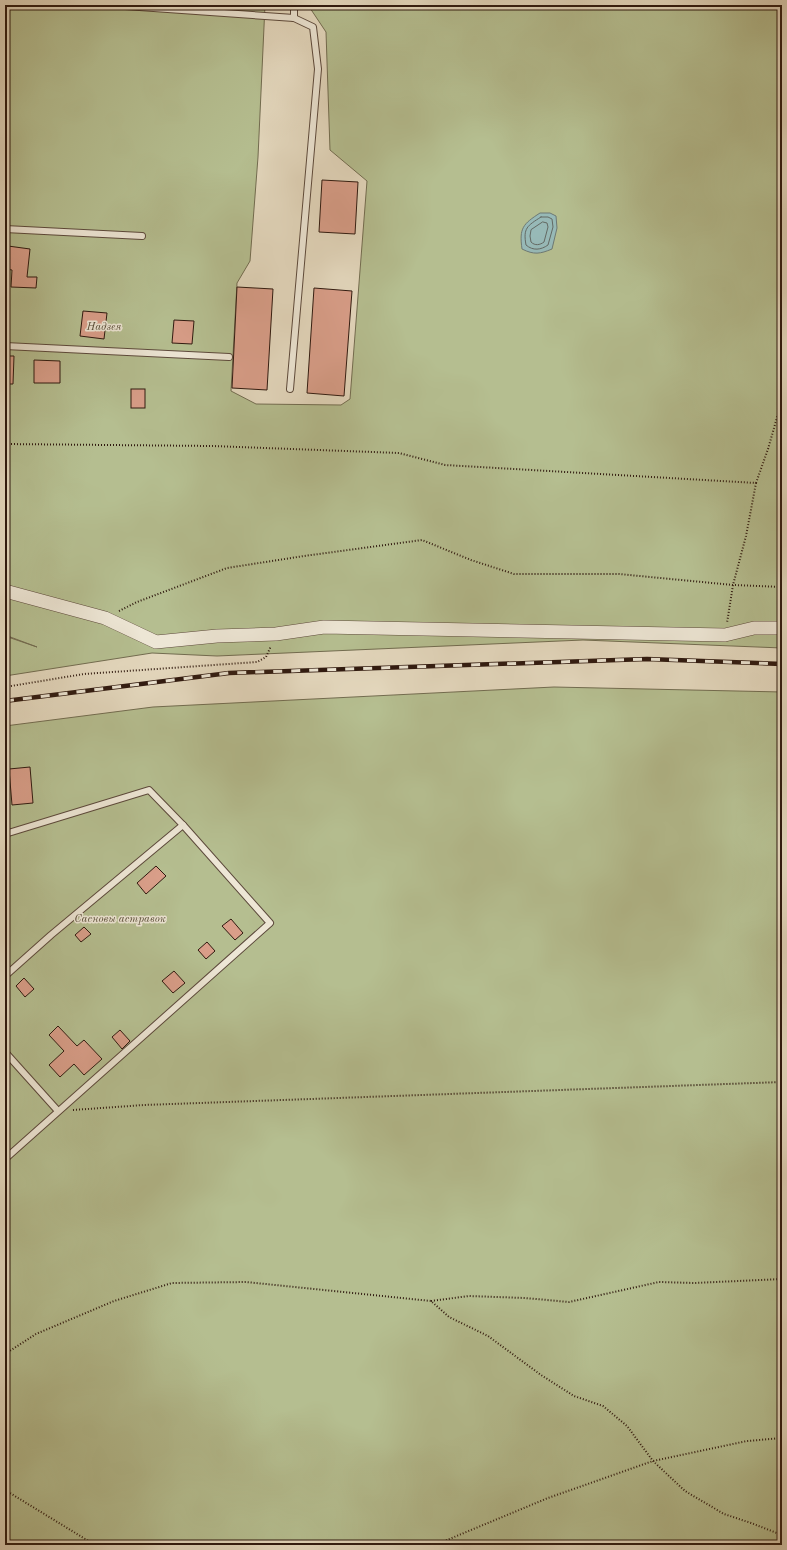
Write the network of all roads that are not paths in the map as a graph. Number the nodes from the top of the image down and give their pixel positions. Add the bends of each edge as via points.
1 (111, 5) edge
2 (294, 5) edge
3 (294, 18) junction
4 (5, 229) edge
5 (142, 236) dead end
6 (5, 346) edge
7 (229, 356) dead end
8 (290, 389) dead end
9 (5, 591) edge
10 (782, 628) edge
11 (183, 825) junction
12 (5, 834) edge
13 (5, 976) edge
14 (5, 1052) edge
15 (58, 1111) junction
16 (5, 1158) edge

1 - 3 lane
2 - 3 lane
3 - 8 lane via 313,27 318,69
4 - 5 lane
6 - 7 lane
9 - 10 street via 105,618 156,642 276,634 324,627 725,635 754,628
11 - 12 lane via 149,790
11 - 13 lane
11 - 15 lane via 270,923
14 - 15 lane
15 - 16 lane

